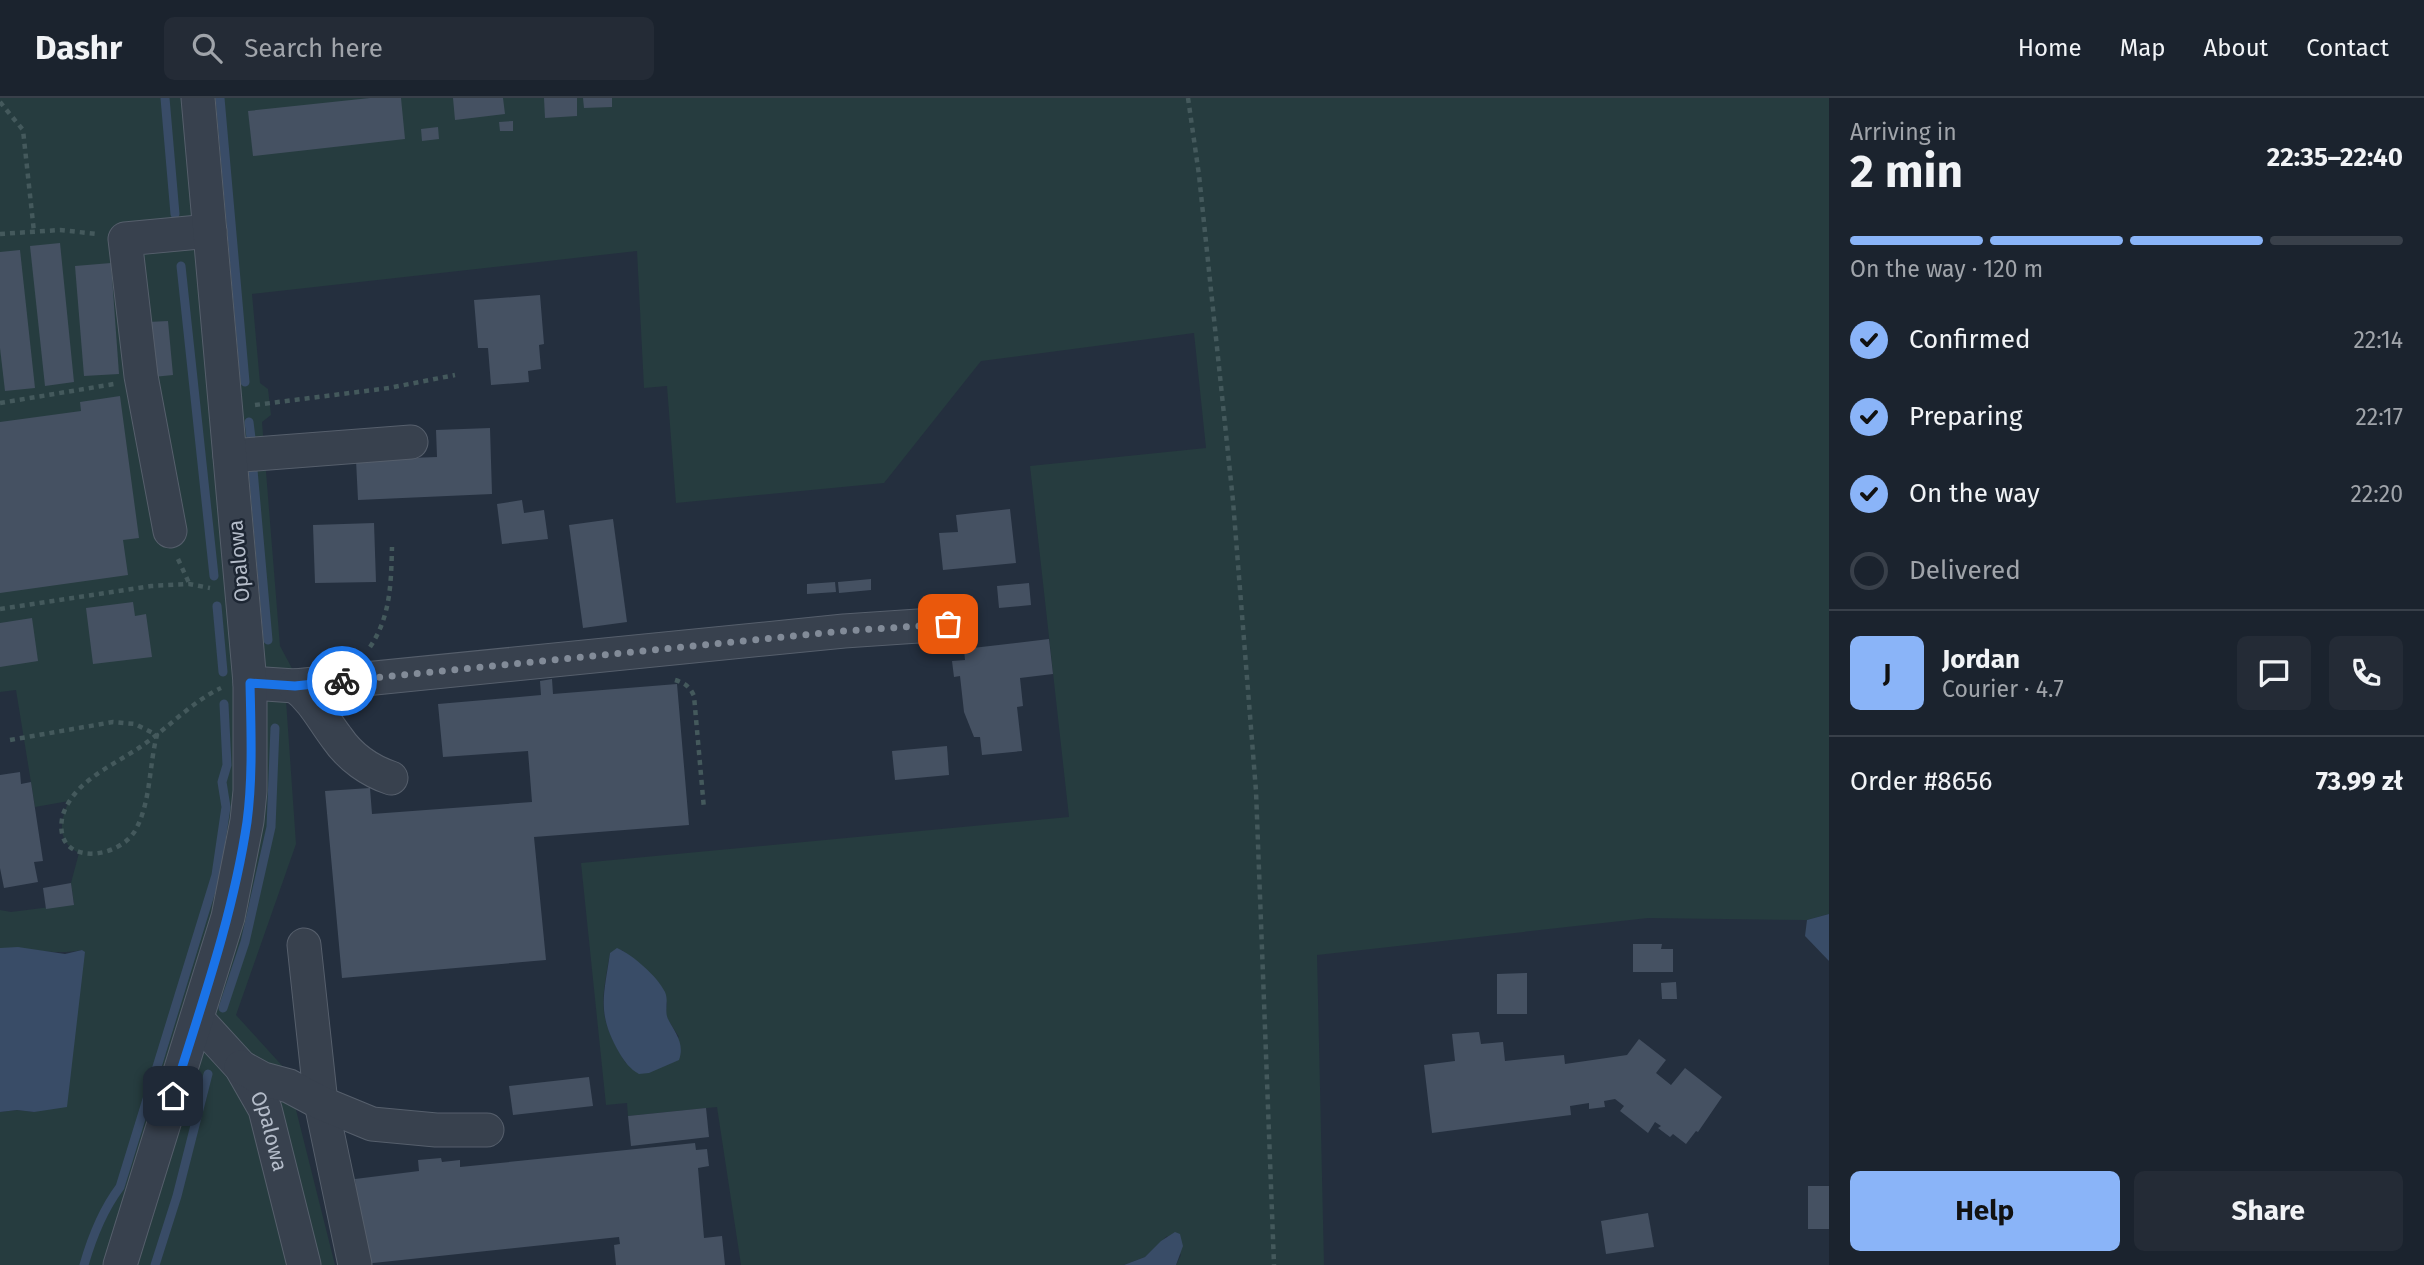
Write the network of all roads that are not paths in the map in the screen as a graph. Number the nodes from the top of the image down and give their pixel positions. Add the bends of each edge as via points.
1 (198, 98) edge
2 (210, 231) junction
3 (411, 442) dead end
4 (230, 456) junction
5 (170, 531) dead end
6 (948, 624) dead end
7 (250, 683) junction
8 (295, 686) junction
9 (391, 778) dead end
10 (304, 945) dead end
11 (197, 1019) junction
12 (241, 1067) junction
13 (321, 1103) junction
14 (487, 1130) dead end
15 (120, 1265) edge
16 (304, 1265) edge
17 (355, 1265) edge

1 - 2 street, Opalowa
2 - 4 street, Opalowa
2 - 5 street via 125,239 141,376
3 - 4 street
4 - 7 street, Opalowa
6 - 8 street
7 - 8 street
7 - 11 street, Opalowa via 247,821 228,917
8 - 9 street via 350,753
10 - 13 street
11 - 12 street, Opalowa
11 - 15 street, Opalowa
12 - 13 street
12 - 16 street, Opalowa via 265,1109
13 - 14 street via 372,1124
13 - 17 street

